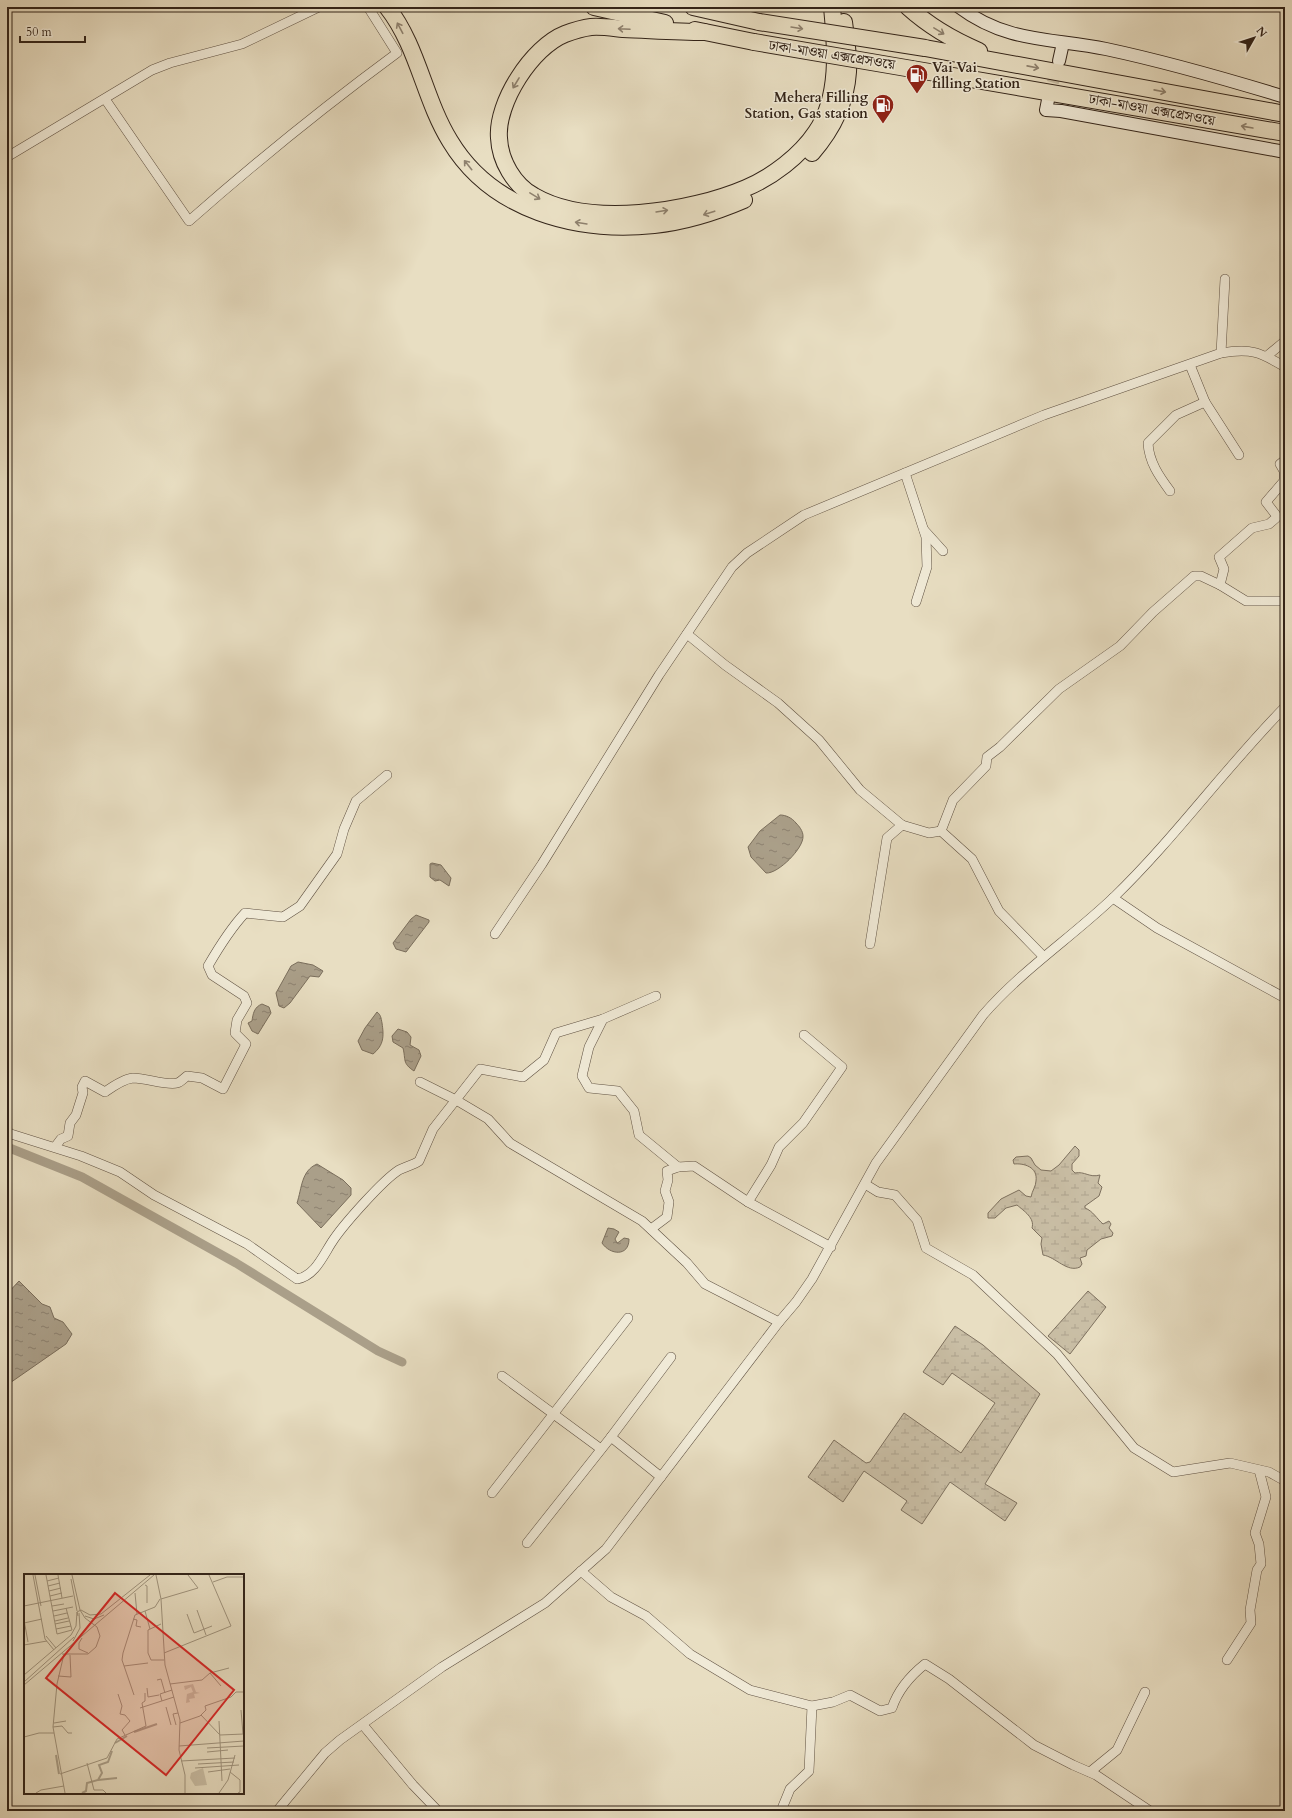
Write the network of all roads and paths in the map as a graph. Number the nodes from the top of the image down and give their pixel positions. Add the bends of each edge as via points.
1 (319, 7) edge
2 (368, 7) edge
3 (387, 7) edge
4 (594, 7) edge
5 (694, 7) edge
6 (832, 7) edge
7 (843, 7) edge
8 (908, 7) edge
9 (959, 7) edge
10 (704, 32) junction
11 (1063, 43) junction
12 (1059, 61) tunnel mouth
13 (1005, 62) junction
14 (1285, 97) edge
15 (105, 99) junction
16 (1048, 100) dead end
17 (1285, 114) edge
18 (1285, 133) edge
19 (1285, 152) edge
20 (7, 157) edge
21 (1225, 279) dead end
22 (1285, 341) edge
23 (1221, 353) junction
24 (1267, 356) junction
25 (1190, 365) junction
26 (1285, 367) edge
27 (1205, 402) junction
28 (1239, 454) dead end
29 (1285, 460) edge
30 (905, 473) junction
31 (1170, 491) dead end
32 (923, 529) junction
33 (942, 551) dead end
34 (1220, 585) junction
35 (1285, 601) edge
36 (916, 602) dead end
37 (687, 634) junction
38 (1285, 708) edge
39 (387, 775) dead end
40 (902, 825) junction
41 (941, 831) junction
42 (1113, 898) junction
43 (496, 934) dead end
44 (870, 944) dead end
45 (1043, 956) junction
46 (656, 996) dead end
47 (1285, 998) edge
48 (603, 1019) junction
49 (804, 1034) dead end
50 (420, 1082) dead end
51 (456, 1100) junction
52 (7, 1130) edge
53 (55, 1147) junction
54 (678, 1167) junction
55 (865, 1184) junction
56 (748, 1202) junction
57 (651, 1229) junction
58 (831, 1247) junction
59 (628, 1318) dead end
60 (779, 1322) junction
61 (671, 1357) dead end
62 (502, 1376) dead end
63 (554, 1414) junction
64 (611, 1437) junction
65 (602, 1449) junction
66 (1259, 1470) junction
67 (661, 1477) junction
68 (1285, 1481) edge
69 (492, 1494) dead end
70 (527, 1543) dead end
71 (581, 1571) junction
72 (1227, 1660) dead end
73 (1145, 1692) dead end
74 (812, 1706) junction
75 (363, 1725) junction
76 (1090, 1772) junction
77 (277, 1811) edge
78 (438, 1811) edge
79 (782, 1811) edge
80 (1150, 1811) edge

1 - 15 street via 242,44 152,70
2 - 15 street via 397,53 261,158 189,221
7 -> 3 highway via 849,71 847,82 839,113 827,136 807,160 757,195 694,218 654,225 606,227 528,210 498,193 472,170 450,141 411,50
4 - 10 highway, ঢাকা-মাওয়া এক্সপ্রেসওয়ে
5 -> 13 highway, ঢাকা-মাওয়া এক্সপ্রেসওয়ে, bridge via 759,22
10 -> 6 highway via 592,27 564,35 543,47 526,67 511,92 501,118 498,137 501,152 510,173 520,186 543,201 561,208 589,212 650,213 728,195 748,188 769,176 800,152 816,132 827,110 833,84 835,43
8 -> 13 highway via 925,22 960,43
9 - 11 main road via 968,14 1019,36
18 -> 10 highway, ঢাকা-মাওয়া এক্সপ্রেসওয়ে, bridge
11 - 12 main road
11 - 14 main road via 1104,49 1179,66
13 -> 17 highway, ঢাকা-মাওয়া এক্সপ্রেসওয়ে
15 - 20 street
16 - 19 main road via 1046,110
21 - 23 street
22 - 24 street
23 - 24 street via 1253,351
23 - 25 street
24 - 26 street
25 - 27 street
25 - 30 street via 1044,415
27 - 28 street
27 - 31 street via 1176,415 1148,443 1148,454
29 - 34 street via 1280,464 1284,471 1284,481 1266,502 1276,518 1269,524 1252,528 1219,557 1224,569
30 - 32 street
30 - 37 street via 804,515 747,552 732,567
32 - 33 street
32 - 36 street via 926,537 926,567
34 - 35 street via 1246,601
34 - 41 street via 1194,576 1153,612 1120,646 1059,689 987,757 986,766 953,800
37 - 40 street via 778,702 819,740 860,790
37 - 43 street
38 - 42 street
39 - 53 street via 356,801 337,854 300,906 283,916 245,913 232,927 208,966 212,975 244,996 247,1003 237,1020 236,1033 246,1044 224,1089 202,1078 187,1076 179,1083 169,1085 159,1081 132,1078 105,1092 84,1081 82,1099 70,1123 68,1136 61,1139
40 - 41 street via 929,833
40 - 44 street via 887,838
41 - 45 street via 972,859 999,911
42 - 45 street
42 - 47 street via 1157,928
45 - 55 street via 998,997 983,1015 876,1163
46 - 48 street
48 - 51 street via 556,1033 544,1060 523,1077 480,1069
48 - 54 street via 589,1047 582,1076 589,1088 618,1091 634,1111 639,1135
49 - 56 street via 842,1067 803,1124 779,1147
50 - 51 street
51 - 53 street via 433,1129 419,1161 399,1170 375,1192 334,1238 315,1268 304,1278 298,1279 247,1244 154,1195 120,1172
51 - 57 street via 488,1119 510,1143 642,1221
52 - 53 street via 11,1134
54 - 56 street via 694,1166
54 - 57 street via 667,1171 667,1217
55 - 58 street
55 - 66 street via 878,1192 895,1195 917,1220 926,1248 973,1275 1057,1354 1134,1448 1173,1472 1230,1463
56 - 58 street
57 - 60 street via 705,1284
58 - 60 street via 796,1302
59 - 63 street
60 - 67 street
61 - 64 street
62 - 63 street
63 - 65 street
63 - 69 street
64 - 65 street
64 - 67 street
65 - 70 street
66 - 68 street via 1269,1472
66 - 72 street via 1266,1497 1255,1533 1261,1564 1257,1570 1250,1610 1251,1623
67 - 71 street via 606,1549
71 - 74 street via 611,1597 646,1616 690,1654 750,1690
71 - 75 street via 545,1603 442,1667
73 - 76 street via 1117,1750
74 - 76 street via 850,1695 880,1711 892,1708 911,1675 925,1664 949,1679 1034,1745
74 - 79 street via 809,1771 790,1789
75 - 77 street via 325,1753
75 - 78 street
76 - 80 street

